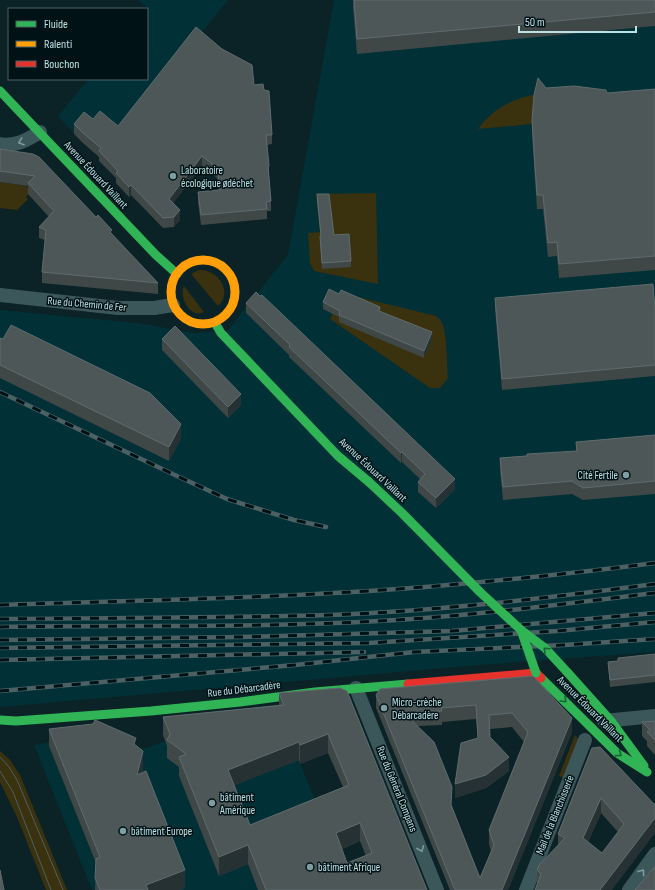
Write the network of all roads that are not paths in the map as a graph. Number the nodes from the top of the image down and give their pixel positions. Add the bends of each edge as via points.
1 (0, 91) edge
2 (40, 132) junction
3 (0, 144) edge
4 (177, 274) junction
5 (0, 295) edge
6 (173, 305) junction
7 (215, 323) junction
8 (520, 630) junction
9 (536, 673) junction
10 (356, 688) junction
11 (655, 716) edge
12 (1, 720) edge
13 (611, 721) junction
14 (587, 723) junction
15 (585, 740) dead end
16 (647, 772) junction
17 (655, 780) edge
18 (655, 854) edge
19 (437, 890) edge
20 (526, 890) edge
21 (629, 890) edge

1 - 2 main road, Avenue Édouard Vaillant
2 -> 3 street via 18,144
2 - 4 main road, Avenue Édouard Vaillant
4 - 6 main road via 171,289
4 - 7 main road via 189,264 204,260 215,262 228,272 234,283 235,300 226,315
5 - 6 street, Rue du Chemin de Fer via 125,308
6 - 7 main road via 180,316 192,323
7 - 8 main road, Avenue Édouard Vaillant, bridge via 221,333 338,456 412,523
8 - 9 main road, Avenue Édouard Vaillant, bridge
13 -> 8 main road, Avenue Édouard Vaillant, bridge via 545,648
9 - 10 main road, Rue du Débarcadère
9 -> 14 main road, Avenue Édouard Vaillant
10 - 12 main road, Rue du Débarcadère via 151,711
10 -> 19 street, Rue du Général Compans
11 - 13 street
13 - 14 street
13 - 16 main road, Avenue Édouard Vaillant
14 -> 16 main road, Avenue Édouard Vaillant via 617,753
15 - 20 street, Mail de la Blanchisserie
16 - 17 main road, Avenue Édouard Vaillant
21 -> 18 street

